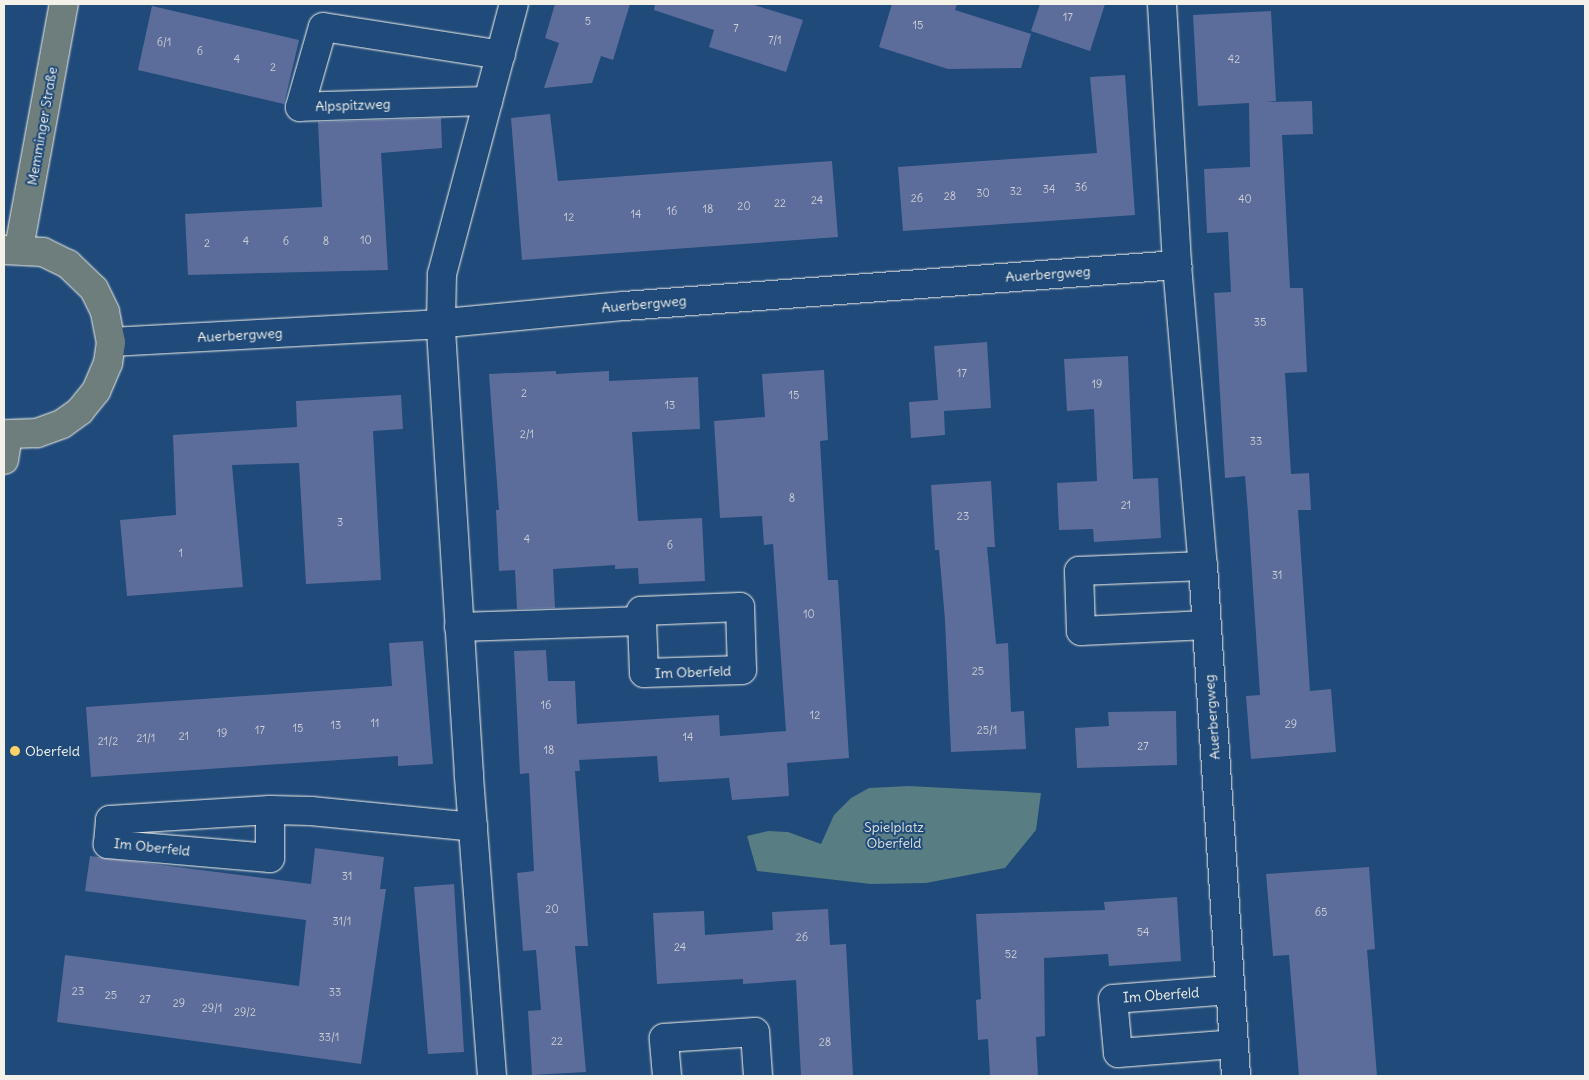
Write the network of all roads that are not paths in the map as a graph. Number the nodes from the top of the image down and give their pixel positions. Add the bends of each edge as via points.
1 (64, 4) edge
2 (514, 4) edge
3 (1162, 4) edge
4 (500, 55) junction
5 (488, 101) junction
6 (12, 249) edge
7 (1177, 265) junction
8 (441, 324) junction
9 (111, 342) junction
10 (5, 443) edge
11 (1203, 566) junction
12 (642, 621) dead end
13 (1207, 625) junction
14 (459, 627) junction
15 (270, 810) junction
16 (473, 827) junction
17 (1230, 990) junction
18 (1234, 1044) junction
19 (492, 1076) edge
20 (667, 1076) edge
21 (758, 1076) edge
22 (1236, 1076) edge

1 - 6 main road, Memminger Straße
2 - 4 street
3 - 7 street, Auerbergweg
4 - 5 street
4 - 5 street, Alpspitzweg via 323,27 300,107
5 - 8 street via 442,274
6 - 9 main road, Memminger Straße via 43,252 68,264 94,289 105,312
7 - 8 street, Auerbergweg via 654,303
7 - 11 street, Auerbergweg
8 - 9 street, Auerbergweg
8 - 14 street
9 - 10 main road, Memminger Straße via 108,363 96,391 80,411 62,424
11 - 13 street, Auerbergweg
11 - 13 street via 1079,571 1081,631
12 - 14 street
13 - 17 street, Auerbergweg
14 - 16 street
15 - 15 street, Im Oberfeld via 110,820 108,844 270,858
15 - 16 street, Im Oberfeld
16 - 19 street
17 - 18 street
17 - 18 street, Im Oberfeld via 1114,999 1118,1053
18 - 22 street
20 - 21 street via 664,1038 755,1032

